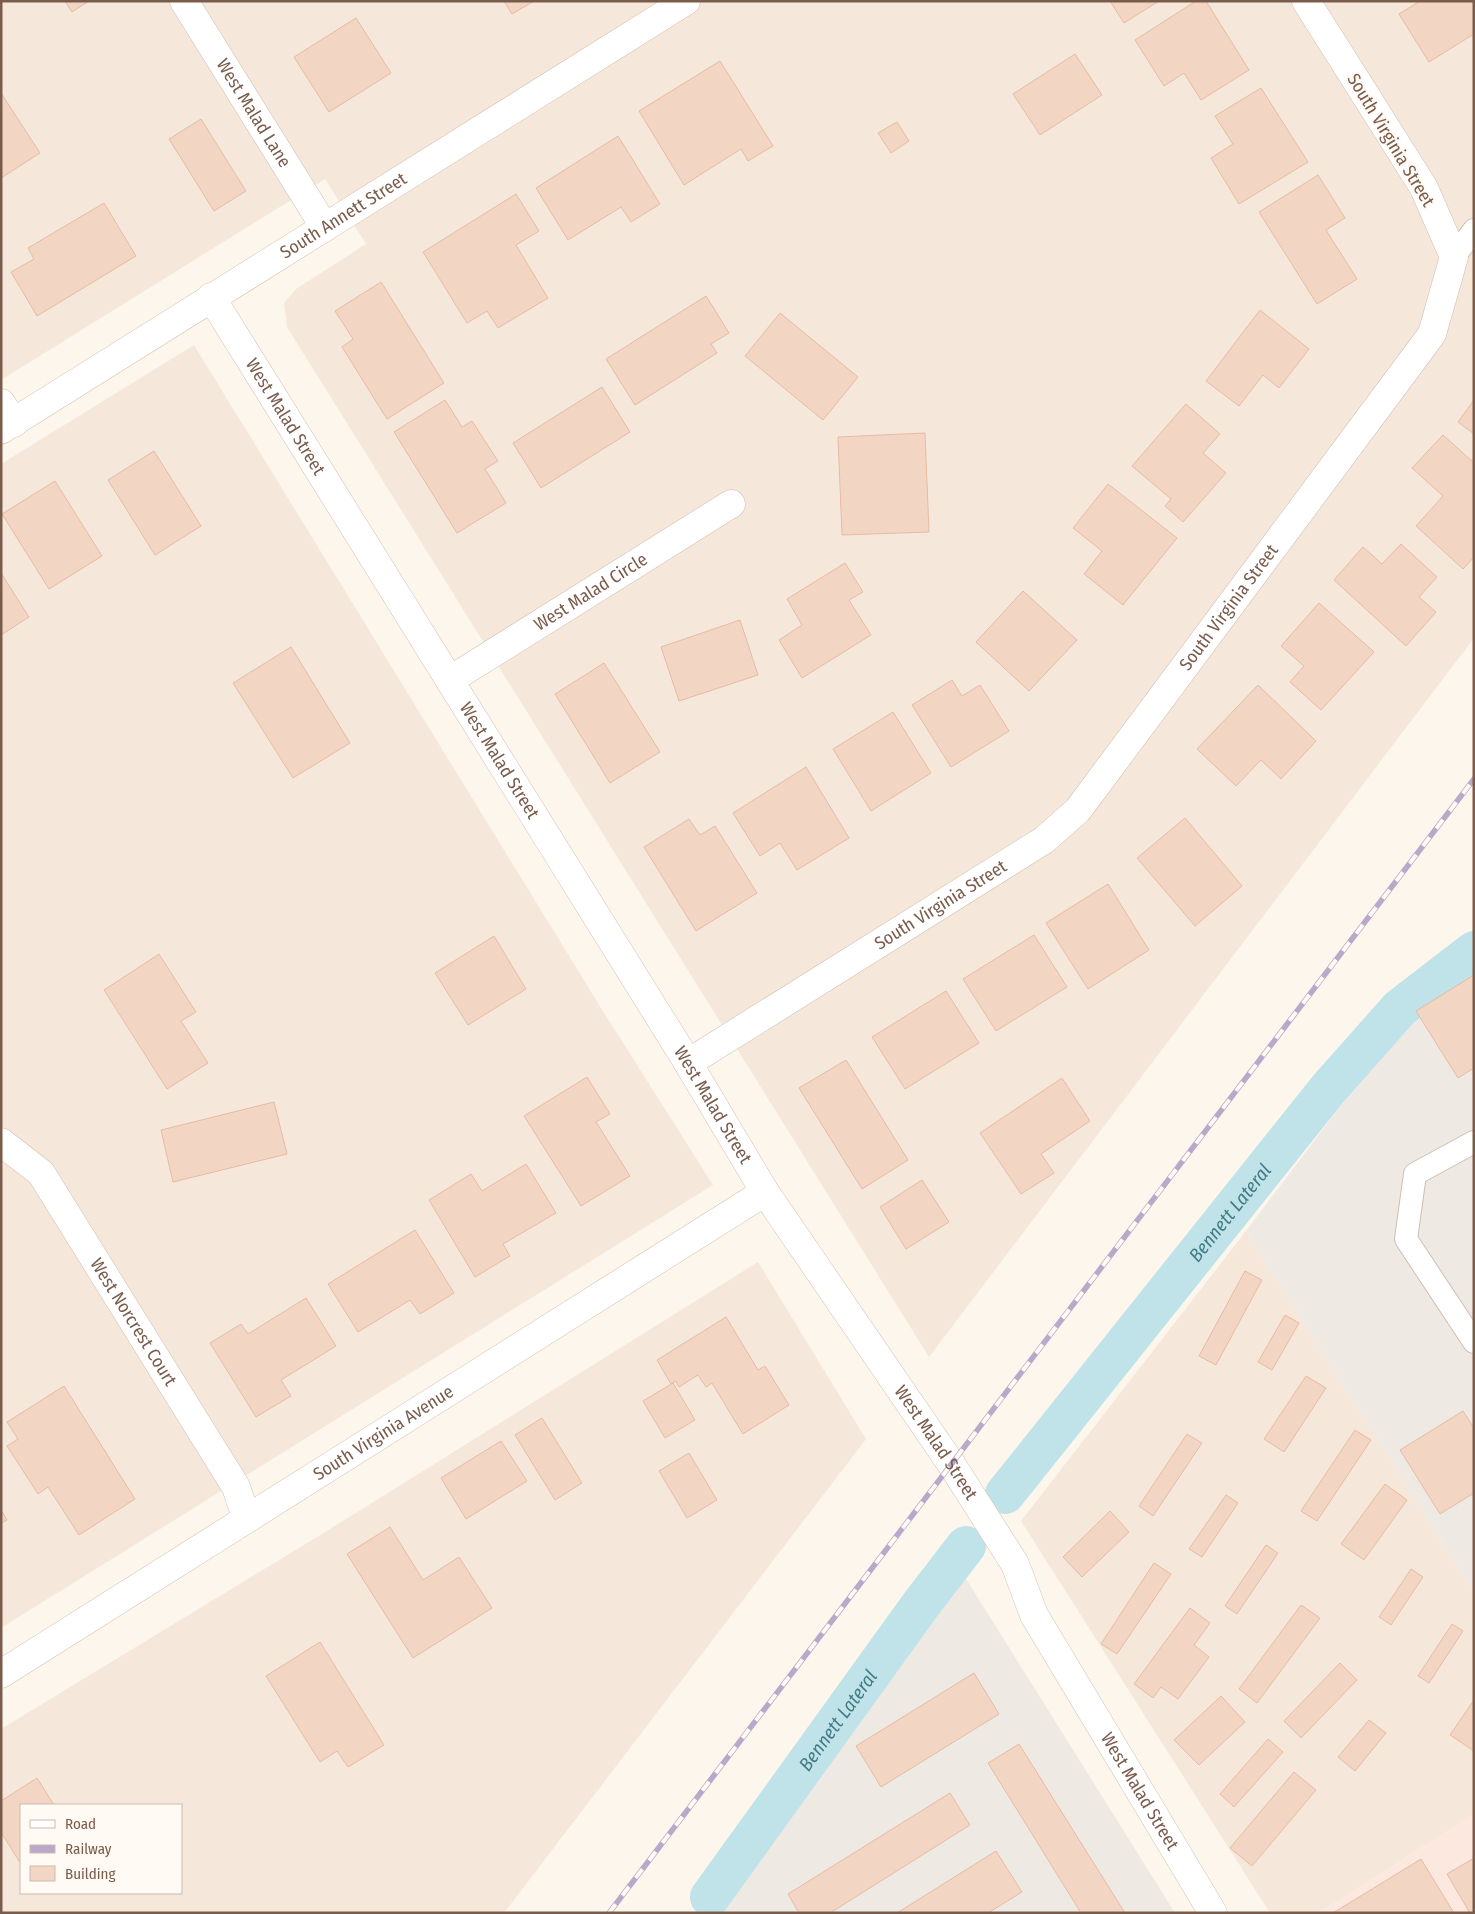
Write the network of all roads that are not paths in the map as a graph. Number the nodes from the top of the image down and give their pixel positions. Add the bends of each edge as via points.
1 (184, 1) edge
2 (686, 1) edge
3 (1306, 1) edge
4 (324, 226) junction
5 (1474, 230) edge
6 (1454, 257) junction
7 (211, 298) junction
8 (5, 419) edge
9 (731, 504) dead end
10 (450, 680) junction
11 (688, 1063) junction
12 (1, 1142) edge
13 (1474, 1142) edge
14 (765, 1192) junction
15 (1474, 1342) edge
16 (246, 1517) junction
17 (1, 1674) edge
18 (1213, 1913) edge

1 - 4 street, West Malad Lane
2 - 4 street, South Annett Street
3 - 6 street, South Virginia Street via 1424,188
4 - 7 street, South Annett Street
5 - 6 lane
6 - 11 street, South Virginia Street via 1432,334 1078,810 1044,840
7 - 8 street, South Annett Street
7 - 10 street, West Malad Street
9 - 10 street, West Malad Circle
10 - 11 street, West Malad Street
11 - 14 street, West Malad Street
12 - 16 street, West Norcrest Court via 41,1173 236,1487
13 - 15 lane via 1415,1174 1406,1239
14 - 16 street, South Virginia Avenue
14 - 18 street, West Malad Street via 952,1465 1009,1556 1034,1615
16 - 17 street, South Virginia Avenue

